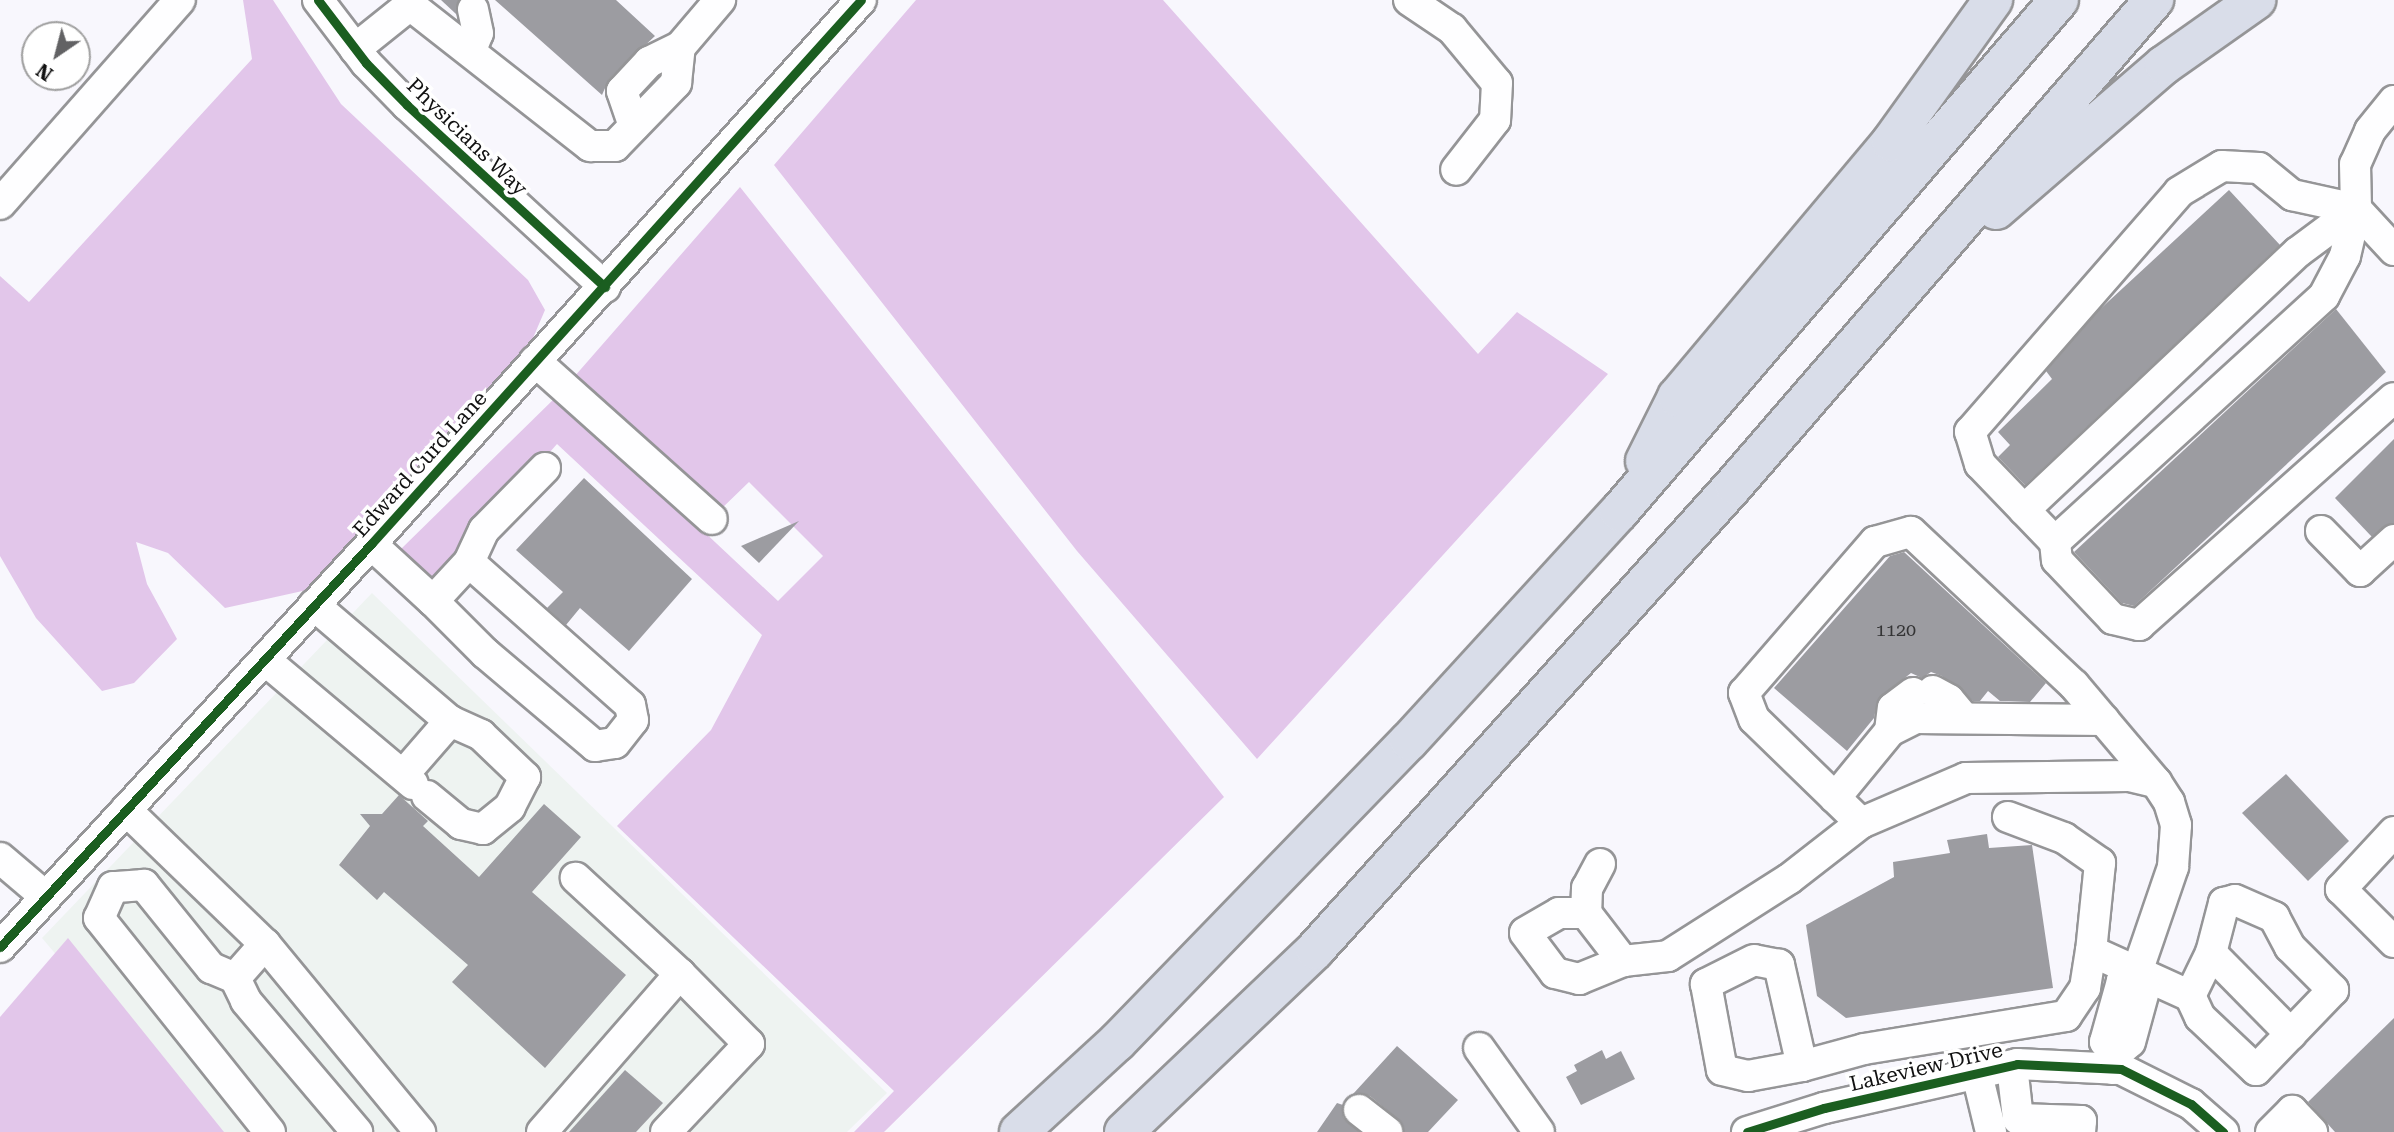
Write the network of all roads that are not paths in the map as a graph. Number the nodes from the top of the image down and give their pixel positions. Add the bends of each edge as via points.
1 (180, 0) edge
2 (318, 0) edge
3 (720, 0) edge
4 (861, 0) edge
5 (1409, 0) edge
6 (1993, 0) edge
7 (2059, 0) edge
8 (2154, 0) edge
9 (2256, 0) edge
10 (407, 3) edge
11 (472, 10) dead end
12 (355, 49) junction
13 (471, 50) junction
14 (2394, 100) edge
15 (1455, 170) dead end
16 (0, 204) edge
17 (2356, 209) junction
18 (2394, 250) edge
19 (605, 286) junction
20 (535, 361) junction
21 (2394, 398) edge
22 (545, 468) dead end
23 (1734, 485) junction
24 (2024, 510) junction
25 (1619, 512) junction
26 (712, 519) dead end
27 (2322, 531) dead end
28 (2394, 540) edge
29 (2055, 542) junction
30 (372, 544) junction
31 (469, 562) junction
32 (433, 601) junction
33 (314, 605) junction
34 (265, 660) junction
35 (1964, 719) junction
36 (2104, 720) junction
37 (450, 721) junction
38 (1890, 731) junction
39 (2156, 782) junction
40 (414, 785) junction
41 (1835, 798) junction
42 (126, 810) junction
43 (2008, 817) dead end
44 (1861, 823) junction
45 (2394, 832) edge
46 (0, 858) edge
47 (1600, 864) dead end
48 (576, 878) dead end
49 (46, 897) junction
50 (1586, 913) junction
51 (2394, 942) edge
52 (265, 944) junction
53 (0, 947) edge
54 (2091, 951) junction
55 (2211, 953) junction
56 (1623, 961) junction
57 (680, 974) junction
58 (235, 978) junction
59 (2134, 982) junction
60 (2190, 996) junction
61 (2291, 1034) junction
62 (1883, 1046) junction
63 (1479, 1048) dead end
64 (2114, 1061) junction
65 (1801, 1066) dead end
66 (2012, 1066) junction
67 (1977, 1074) junction
68 (1892, 1093) junction
69 (1359, 1110) dead end
70 (1827, 1120) edge
71 (2019, 1126) edge
72 (1765, 1130) edge
73 (270, 1132) edge
74 (357, 1132) edge
75 (420, 1132) edge
76 (542, 1132) edge
77 (667, 1132) edge
78 (1019, 1132) edge
79 (1124, 1132) edge
80 (1387, 1132) edge
81 (1539, 1132) edge
82 (1991, 1132) edge
83 (2080, 1132) edge
84 (2223, 1132) edge
85 (2271, 1132) edge
86 (2312, 1132) edge

1 - 16 street
2 - 12 street, Physicians Way
3 - 13 street via 680,47 676,83 615,146 590,146
4 - 19 street, Edward Curd Lane
5 - 15 street via 1452,29 1497,83 1495,120
6 - 25 highway via 1891,142 1677,397
7 - 25 highway
8 - 23 highway
9 - 23 highway via 2164,65 2005,200 1900,322
10 - 12 street
10 - 13 street
11 - 13 street via 478,33
12 - 19 street, Physicians Way via 407,105
14 - 17 street via 2370,131 2355,164
17 - 18 street
17 - 24 street via 2298,252
17 - 24 street via 2292,195 2259,168 2222,166 2179,192 1970,432 1980,464
17 - 29 street via 2345,257 2324,296
19 - 20 street, Edward Curd Lane
20 - 26 street
20 - 30 street, Edward Curd Lane
21 - 29 street via 2139,625 2113,619 2057,560
22 - 31 street via 484,530
23 - 79 highway via 1315,950
24 - 29 street
25 - 78 highway via 1337,819 1117,1042
27 - 28 street via 2360,571
30 - 32 street
30 - 33 street, Edward Curd Lane
31 - 32 street
31 - 32 street via 630,705 633,720 615,743 595,746 485,653
33 - 34 street, Edward Curd Lane
33 - 37 street
34 - 40 street
34 - 42 street, Edward Curd Lane
35 - 36 street
35 - 38 street via 1916,718
35 - 38 street via 1949,700 1923,692 1892,708
36 - 39 street
36 - 41 street via 2074,685 1911,532 1875,542 1744,693 1754,719
37 - 40 street
37 - 40 street via 481,735 525,777 520,793 496,822 471,830
38 - 41 street
39 - 44 street via 2129,776 1966,778
39 - 59 street via 2176,825 2173,867
41 - 44 street
42 - 49 street, Edward Curd Lane
42 - 52 street
43 - 54 street via 2064,838 2100,863
44 - 56 street via 1789,880 1668,956
45 - 51 street via 2341,889
46 - 49 street
47 - 50 street via 1587,888
48 - 57 street
49 - 53 street, Edward Curd Lane
50 - 56 street
50 - 56 street via 1559,913 1525,933 1555,973 1579,979
52 - 58 street
52 - 75 street
54 - 59 street
54 - 62 street via 2085,988 2066,1016
55 - 60 street
55 - 61 street
55 - 61 street via 2224,903 2235,901 2274,917 2290,947 2333,990
57 - 76 street
57 - 77 street via 749,1044
58 - 73 street via 211,968 144,886 113,887 99,918
58 - 74 street via 246,1001
59 - 60 street
59 - 64 street via 2130,1042
60 - 61 street via 2200,1017 2256,1070
62 - 65 street
62 - 68 street
63 - 81 street
64 - 66 street, Lakeview Drive
64 - 84 street, Lakeview Drive via 2191,1104
66 - 67 street, Lakeview Drive
66 - 71 street
67 - 68 street, Lakeview Drive
67 - 82 street
68 - 70 street, Lakeview Drive
69 - 80 street
70 - 72 street, Lakeview Drive
71 - 83 street via 2081,1121
85 - 86 street via 2292,1111

